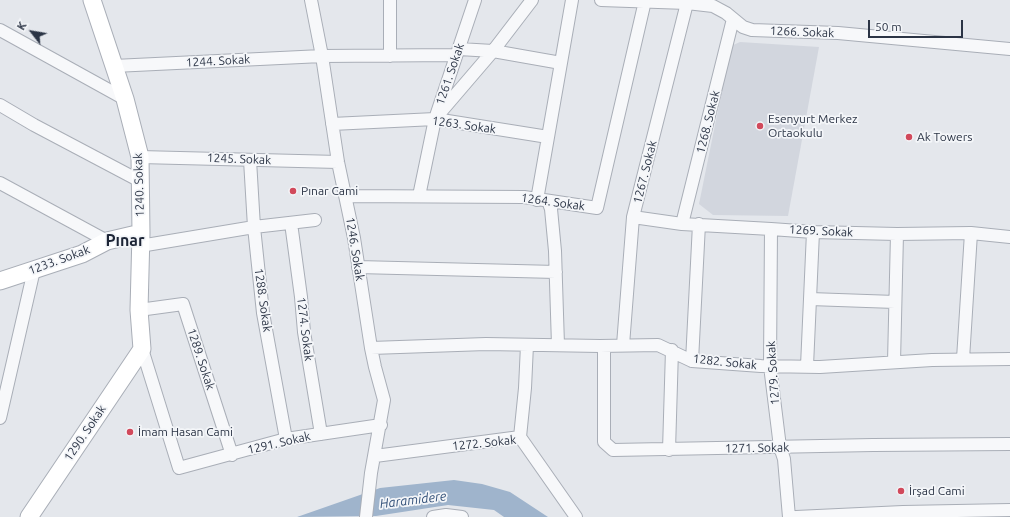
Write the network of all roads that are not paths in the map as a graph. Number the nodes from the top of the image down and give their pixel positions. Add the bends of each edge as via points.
1 (311, 0) edge
2 (390, 0) edge
3 (475, 0) edge
4 (532, 0) edge
5 (572, 0) edge
6 (601, 0) edge
7 (646, 1) junction
8 (89, 2) edge
9 (687, 2) junction
10 (733, 19) junction
11 (0, 30) edge
12 (1010, 48) edge
13 (493, 51) junction
14 (457, 52) junction
15 (322, 56) junction
16 (390, 56) junction
17 (561, 64) junction
18 (114, 66) junction
19 (125, 99) junction
20 (0, 105) edge
21 (435, 119) junction
22 (332, 124) junction
23 (548, 137) junction
24 (140, 157) junction
25 (250, 160) junction
26 (338, 162) junction
27 (140, 181) junction
28 (0, 183) edge
29 (345, 196) junction
30 (418, 196) junction
31 (543, 201) junction
32 (634, 217) junction
33 (315, 220) dead end
34 (291, 223) junction
35 (682, 224) junction
36 (698, 224) junction
37 (254, 227) junction
38 (772, 229) junction
39 (813, 232) junction
40 (971, 232) junction
41 (897, 234) junction
42 (1010, 237) edge
43 (141, 239) junction
44 (107, 241) junction
45 (358, 267) junction
46 (34, 270) junction
47 (556, 272) junction
48 (1, 280) edge
49 (810, 299) junction
50 (895, 302) junction
51 (139, 310) junction
52 (527, 345) junction
53 (558, 345) junction
54 (623, 345) junction
55 (604, 346) junction
56 (371, 348) junction
57 (142, 349) junction
58 (672, 350) junction
59 (963, 359) junction
60 (1010, 359) edge
61 (692, 361) junction
62 (894, 362) junction
63 (770, 366) junction
64 (807, 366) junction
65 (0, 418) edge
66 (381, 425) junction
67 (321, 434) junction
68 (520, 437) junction
69 (286, 440) junction
70 (1010, 444) edge
71 (780, 448) junction
72 (669, 450) junction
73 (232, 455) junction
74 (375, 456) junction
75 (179, 468) joint
76 (1010, 510) edge
77 (976, 514) edge
78 (903, 515) edge
79 (446, 516) edge
80 (29, 517) edge
81 (366, 517) edge
82 (433, 517) edge
83 (462, 517) edge
84 (576, 517) edge
85 (790, 517) edge
86 (796, 517) edge

1 - 15 street, 1246. Sokak
2 - 16 street
3 - 14 street, 1261. Sokak
4 - 13 street
5 - 17 street
6 - 7 street, 1266. Sokak
7 - 9 street, 1266. Sokak
7 - 31 street, 1264. Sokak via 597,208
8 - 18 street, 1240. Sokak
9 - 10 street, 1266. Sokak via 713,6
9 - 32 street, 1267. Sokak
10 - 12 street, 1266. Sokak via 752,30 838,33
10 - 35 street, 1268. Sokak
11 - 19 street
13 - 14 street, 1244. Sokak
13 - 17 street, 1244. Sokak
13 - 21 street
14 - 16 street, 1244. Sokak
14 - 21 street, 1261. Sokak
15 - 16 street, 1244. Sokak
15 - 18 street, 1244. Sokak
15 - 22 street, 1246. Sokak
17 - 23 street
18 - 19 street, 1240. Sokak
19 - 24 street, 1240. Sokak
20 - 27 street
21 - 22 street, 1263. Sokak
21 - 23 street, 1263. Sokak
21 - 30 street, 1261. Sokak
22 - 26 street, 1246. Sokak
23 - 31 street
24 - 25 street, 1245. Sokak
24 - 27 street, 1240. Sokak
25 - 26 street, 1245. Sokak
25 - 37 street, 1288. Sokak
26 - 29 street, 1246. Sokak
27 - 43 street, 1240. Sokak
28 - 44 street
29 - 30 street, 1264. Sokak
29 - 45 street, 1246. Sokak
30 - 31 street, 1264. Sokak via 524,197
31 - 47 street via 551,209
32 - 35 street, 1269. Sokak
32 - 54 street, 1267. Sokak
33 - 34 street
34 - 37 street
34 - 67 street, 1274. Sokak via 304,332
35 - 36 street, 1269. Sokak
36 - 38 street, 1269. Sokak
36 - 61 street
37 - 43 street
37 - 69 street, 1288. Sokak via 263,313
38 - 39 street, 1269. Sokak
38 - 63 street, 1279. Sokak
39 - 41 street, 1269. Sokak
39 - 49 street
40 - 41 street, 1269. Sokak
40 - 42 street, 1269. Sokak
40 - 59 street
41 - 50 street
43 - 44 street, 1233. Sokak
43 - 51 street, 1240. Sokak
44 - 46 street, 1233. Sokak via 82,254
45 - 47 street
45 - 56 street, 1246. Sokak
46 - 48 street, 1233. Sokak
46 - 65 street
47 - 53 street
49 - 50 street
49 - 64 street
50 - 62 street
51 - 57 street, 1240. Sokak
51 - 73 street, 1289. Sokak via 182,304
52 - 53 street, 1282. Sokak
52 - 56 street, 1282. Sokak
52 - 68 street via 526,388
53 - 55 street, 1282. Sokak
54 - 55 street, 1282. Sokak
54 - 58 street, 1282. Sokak via 658,345
55 - 72 street, 1271. Sokak via 604,442 613,450
56 - 66 street, 1246. Sokak via 384,400
57 - 75 street, 1240. Sokak
57 - 80 street, 1290. Sokak
58 - 61 street, 1282. Sokak
58 - 72 street
59 - 60 street, 1282. Sokak
59 - 62 street, 1282. Sokak
61 - 63 street, 1282. Sokak
62 - 64 street, 1282. Sokak
63 - 64 street, 1282. Sokak
63 - 71 street, 1279. Sokak
66 - 67 street, 1291. Sokak
66 - 74 street, 1246. Sokak
67 - 69 street, 1291. Sokak
68 - 74 street, 1272. Sokak
68 - 84 street, 1272. Sokak
69 - 73 street, 1291. Sokak
70 - 71 street, 1271. Sokak
71 - 72 street, 1271. Sokak
71 - 85 street, 1279. Sokak via 784,459
73 - 75 street, 1291. Sokak
74 - 81 street, 1246. Sokak
76 - 77 street
77 - 78 street
78 - 86 street
79 - 82 street
79 - 83 street

